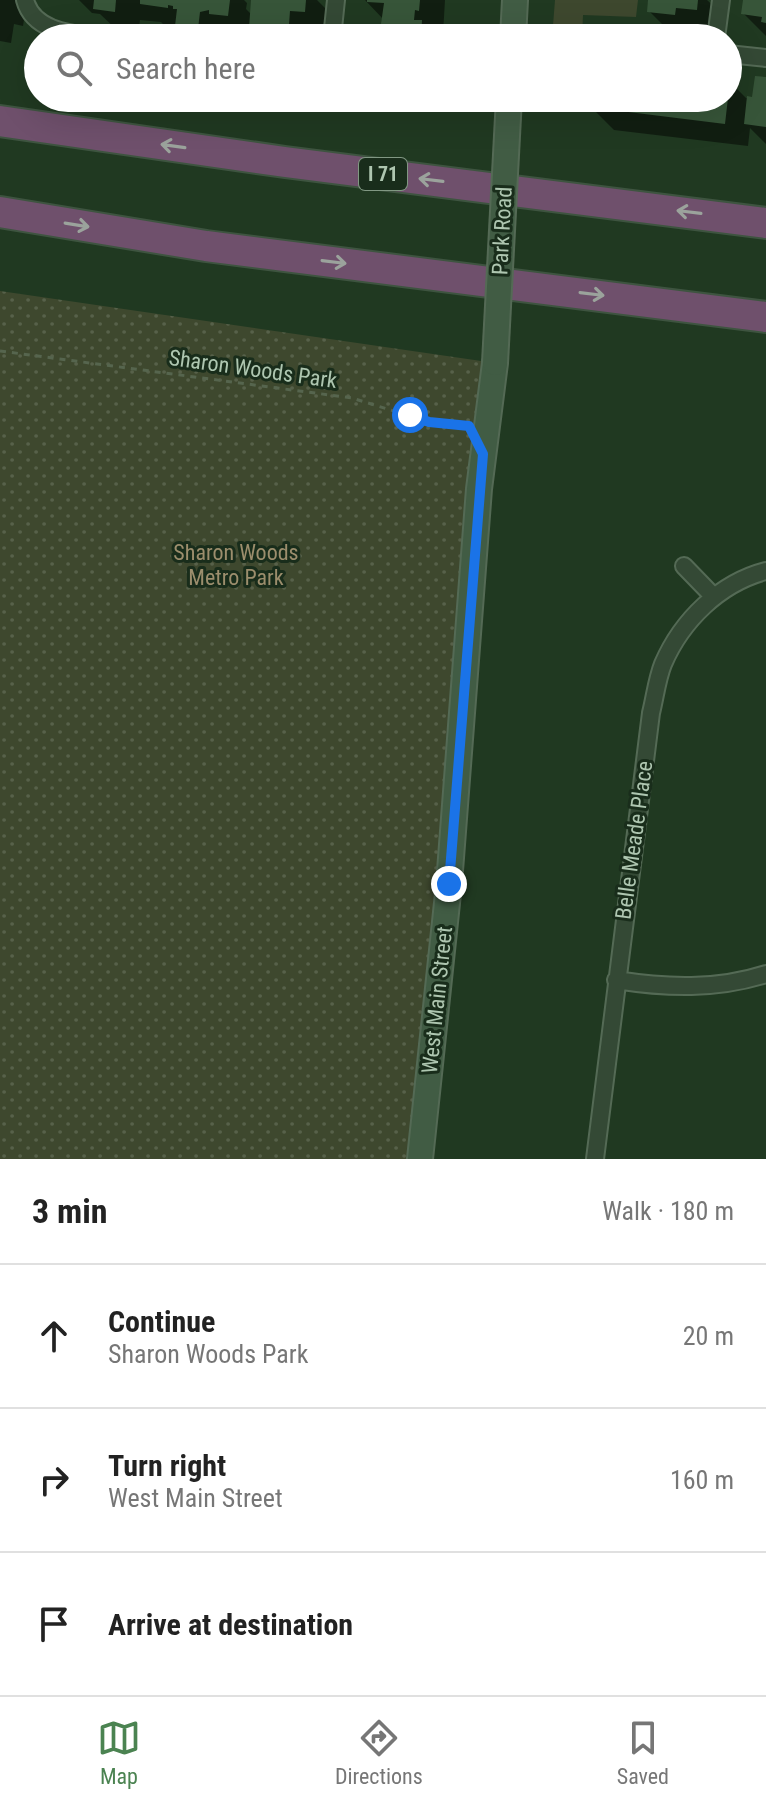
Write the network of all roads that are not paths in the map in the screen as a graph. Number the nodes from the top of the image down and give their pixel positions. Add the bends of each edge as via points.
1 (25, 0) edge
2 (336, 0) edge
3 (515, 0) edge
4 (721, 0) edge
5 (42, 24) edge
6 (333, 24) edge
7 (514, 24) edge
8 (718, 24) edge
9 (742, 55) edge
10 (766, 58) edge
11 (508, 112) edge
12 (0, 121) edge
13 (0, 212) edge
14 (766, 223) edge
15 (766, 317) edge
16 (495, 363) joint
17 (684, 566) dead end
18 (766, 571) edge
19 (714, 597) junction
20 (766, 974) edge
21 (616, 980) junction
22 (420, 1159) edge
23 (595, 1159) edge

1 - 5 street
2 - 6 street
3 - 7 main road
4 - 8 street
9 - 10 street
11 - 16 main road, Park Road, bridge
14 -> 12 highway, I 71
13 -> 15 highway via 206,246
16 - 22 main road, West Main Street
17 - 19 street
18 - 19 street, Belle Meade Place
19 - 21 street, Belle Meade Place via 682,631 663,665 651,713
20 - 21 street via 706,987
21 - 23 street, Belle Meade Place

